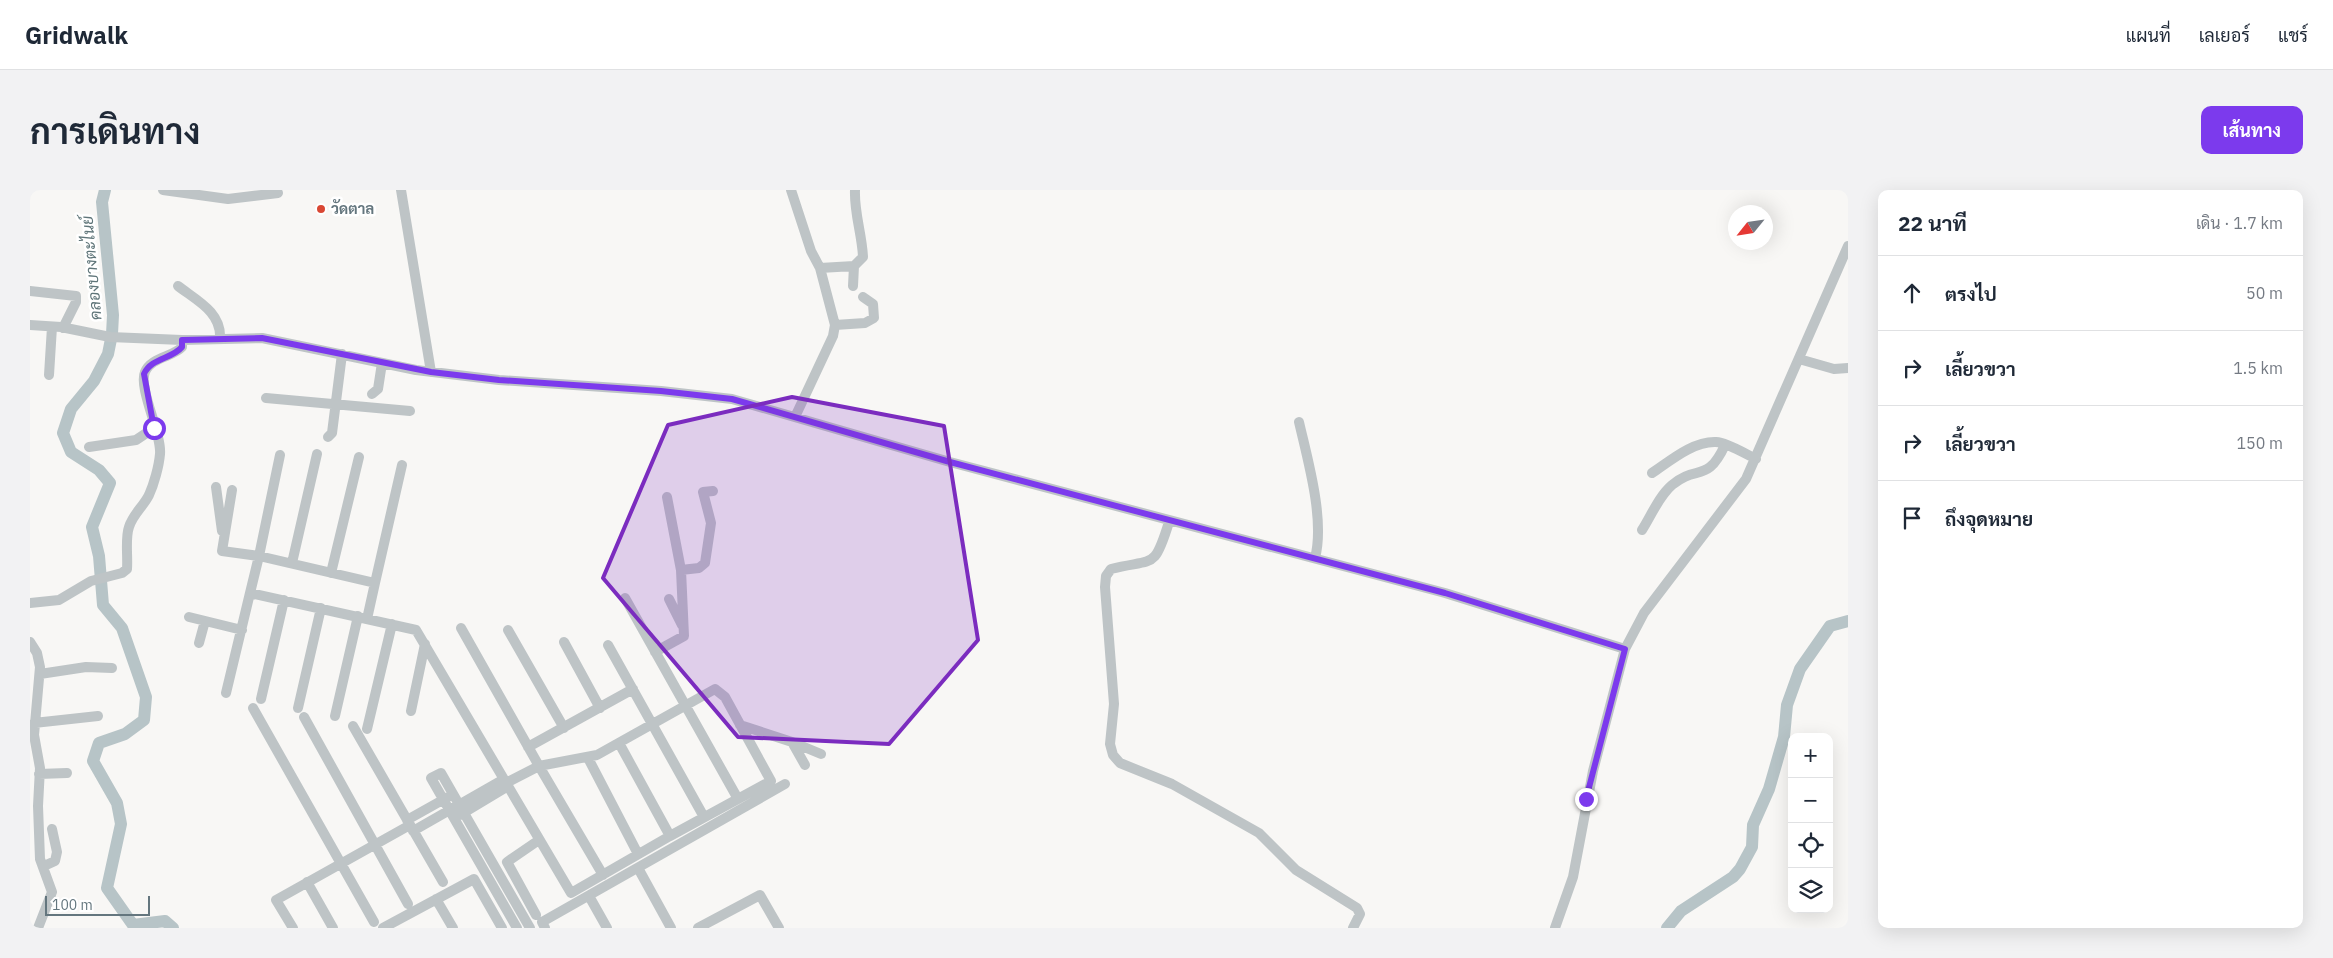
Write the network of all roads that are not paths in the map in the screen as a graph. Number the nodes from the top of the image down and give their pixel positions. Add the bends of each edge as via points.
1 (163, 190) edge
2 (400, 190) edge
3 (791, 190) edge
4 (855, 190) edge
5 (278, 193) dead end
6 (1848, 246) edge
7 (854, 266) junction
8 (820, 268) junction
9 (178, 286) dead end
10 (854, 286) dead end
11 (30, 291) edge
12 (863, 296) dead end
13 (835, 324) junction
14 (30, 325) edge
15 (52, 327) junction
16 (63, 328) junction
17 (220, 339) junction
18 (182, 340) junction
19 (342, 354) junction
20 (1799, 358) junction
21 (382, 363) junction
22 (1848, 368) edge
23 (431, 372) junction
24 (49, 375) dead end
25 (372, 394) dead end
26 (266, 398) dead end
27 (337, 404) junction
28 (410, 411) dead end
29 (795, 417) junction
30 (1299, 422) dead end
31 (154, 428) junction
32 (328, 437) dead end
33 (1725, 445) junction
34 (89, 447) dead end
35 (318, 454) dead end
36 (280, 455) dead end
37 (359, 456) dead end
38 (1756, 459) junction
39 (402, 465) dead end
40 (1652, 473) dead end
41 (216, 486) dead end
42 (232, 490) dead end
43 (712, 491) dead end
44 (667, 497) dead end
45 (1169, 522) junction
46 (1642, 530) dead end
47 (224, 542) junction
48 (259, 556) junction
49 (1315, 558) junction
50 (292, 563) junction
51 (681, 570) junction
52 (330, 573) junction
53 (375, 583) junction
54 (250, 593) junction
55 (625, 598) dead end
56 (284, 600) junction
57 (669, 600) dead end
58 (30, 603) edge
59 (321, 608) junction
60 (189, 617) dead end
61 (363, 618) junction
62 (205, 621) junction
63 (392, 624) junction
64 (461, 628) dead end
65 (683, 628) junction
66 (242, 630) junction
67 (508, 630) dead end
68 (30, 642) edge
69 (564, 642) dead end
70 (199, 643) dead end
71 (425, 644) junction
72 (608, 646) dead end
73 (1625, 649) junction
74 (655, 652) junction
75 (112, 668) dead end
76 (40, 674) junction
77 (633, 689) junction
78 (226, 693) dead end
79 (261, 699) dead end
80 (685, 706) junction
81 (253, 708) dead end
82 (600, 708) junction
83 (411, 711) dead end
84 (98, 716) dead end
85 (335, 716) dead end
86 (34, 723) junction
87 (652, 724) junction
88 (740, 725) junction
89 (353, 726) dead end
90 (564, 728) junction
91 (367, 729) dead end
92 (792, 742) junction
93 (618, 743) junction
94 (528, 748) junction
95 (821, 754) dead end
96 (588, 758) junction
97 (805, 765) dead end
98 (539, 766) junction
99 (67, 773) dead end
100 (39, 774) junction
101 (506, 783) junction
102 (785, 784) dead end
103 (453, 794) junction
104 (738, 799) junction
105 (443, 800) junction
106 (462, 809) junction
107 (452, 815) junction
108 (704, 817) junction
109 (410, 825) junction
110 (670, 836) junction
111 (39, 838) junction
112 (539, 840) junction
113 (375, 844) junction
114 (638, 854) junction
115 (341, 862) junction
116 (44, 866) junction
117 (496, 868) junction
118 (638, 868) junction
119 (485, 872) junction
120 (602, 875) junction
121 (307, 882) junction
122 (443, 882) dead end
123 (589, 896) junction
124 (436, 899) junction
125 (408, 904) dead end
126 (536, 915) dead end
127 (400, 918) junction
128 (374, 922) dead end
129 (700, 927) edge
130 (38, 928) edge
131 (293, 928) edge
132 (333, 928) edge
133 (383, 928) edge
134 (406, 928) edge
135 (453, 928) edge
136 (502, 928) edge
137 (517, 928) edge
138 (530, 928) edge
139 (545, 928) edge
140 (607, 928) edge
141 (671, 928) edge
142 (780, 928) edge
143 (1353, 928) edge
144 (1555, 928) edge

1 - 5 street via 228,199
2 - 23 street
3 - 8 street via 811,251
4 - 7 street via 854,205 863,257
6 - 20 street
7 - 8 street
7 - 10 street
8 - 13 street
9 - 17 street via 214,315
11 - 16 street via 76,296
12 - 13 street via 873,304 874,318 866,323
13 - 29 street via 833,336
14 - 15 street
15 - 16 street
15 - 24 street
16 - 18 street via 103,336
17 - 18 street
17 - 19 street via 262,338
18 - 31 street via 178,352 148,366 144,374
19 - 21 street
19 - 27 street
20 - 22 street via 1834,369
20 - 38 street
21 - 23 street
21 - 25 street via 378,389
23 - 29 street via 732,399
26 - 27 street
27 - 28 street
27 - 32 street via 332,433
29 - 45 street
30 - 49 street via 1320,536
31 - 34 street via 136,440
31 - 58 street via 160,438 160,454 150,494 133,515 128,529 127,569 91,581 59,600
33 - 38 street
33 - 40 street via 1717,442 1690,449
33 - 46 street via 1718,461 1708,470 1672,485
35 - 50 street
36 - 48 street
37 - 52 street
38 - 73 street via 1746,479 1644,613
39 - 53 street
41 - 47 street
42 - 47 street
43 - 51 street via 703,492 711,523 705,563 699,568
44 - 51 street
45 - 49 street
45 - 143 street via 1159,552 1152,560 1110,569 1106,576 1114,704 1110,744 1113,755 1120,763 1172,784 1259,833 1296,870 1358,908 1359,919
47 - 48 street via 222,551
48 - 50 street
48 - 54 street
49 - 73 street via 1445,593
50 - 52 street
51 - 65 street
52 - 53 street
53 - 61 street
54 - 56 street
54 - 66 street
55 - 74 street
56 - 59 street
56 - 79 street
57 - 65 street
59 - 61 street
59 - 113 street via 301,713
60 - 62 street
61 - 63 street
61 - 85 street
62 - 66 street
62 - 70 street
63 - 71 street via 416,630
63 - 91 street
64 - 94 street
65 - 74 street via 684,636
66 - 78 street
67 - 90 street
68 - 76 street via 37,653
69 - 82 street
71 - 83 street
71 - 101 street
72 - 77 street
73 - 144 street via 1593,771 1572,877
74 - 80 street
75 - 76 street via 86,667
76 - 86 street
77 - 82 street
77 - 87 street
80 - 87 street
80 - 88 street via 715,688 725,697
80 - 104 street
81 - 115 street
82 - 90 street
84 - 86 street
86 - 100 street
87 - 93 street
87 - 108 street
88 - 92 street
88 - 104 street via 770,781
89 - 109 street
90 - 94 street
92 - 95 street
92 - 97 street
93 - 96 street
93 - 110 street
94 - 98 street
96 - 98 street
96 - 114 street
98 - 101 street
98 - 120 street
99 - 100 street
100 - 111 street
101 - 106 street
101 - 112 street
102 - 118 street
103 - 105 street
103 - 105 street via 441,773 431,778
103 - 106 street
104 - 108 street
105 - 107 street
105 - 109 street
106 - 107 street
106 - 117 street
107 - 109 street
107 - 119 street
108 - 110 street
109 - 113 street
109 - 122 street
110 - 114 street
111 - 116 street via 40,859
111 - 116 street via 53,832 57,852 55,861
112 - 120 street via 568,892 574,893
112 - 126 street via 507,862
113 - 115 street
113 - 125 street
114 - 120 street
115 - 121 street
115 - 128 street
116 - 130 street via 52,892
117 - 119 street
117 - 138 street
118 - 123 street
118 - 141 street
119 - 137 street
121 - 131 street via 276,900
121 - 132 street
123 - 139 street via 542,922
123 - 140 street
124 - 127 street
124 - 135 street
124 - 136 street via 474,879
127 - 133 street
127 - 134 street
129 - 142 street via 760,895

